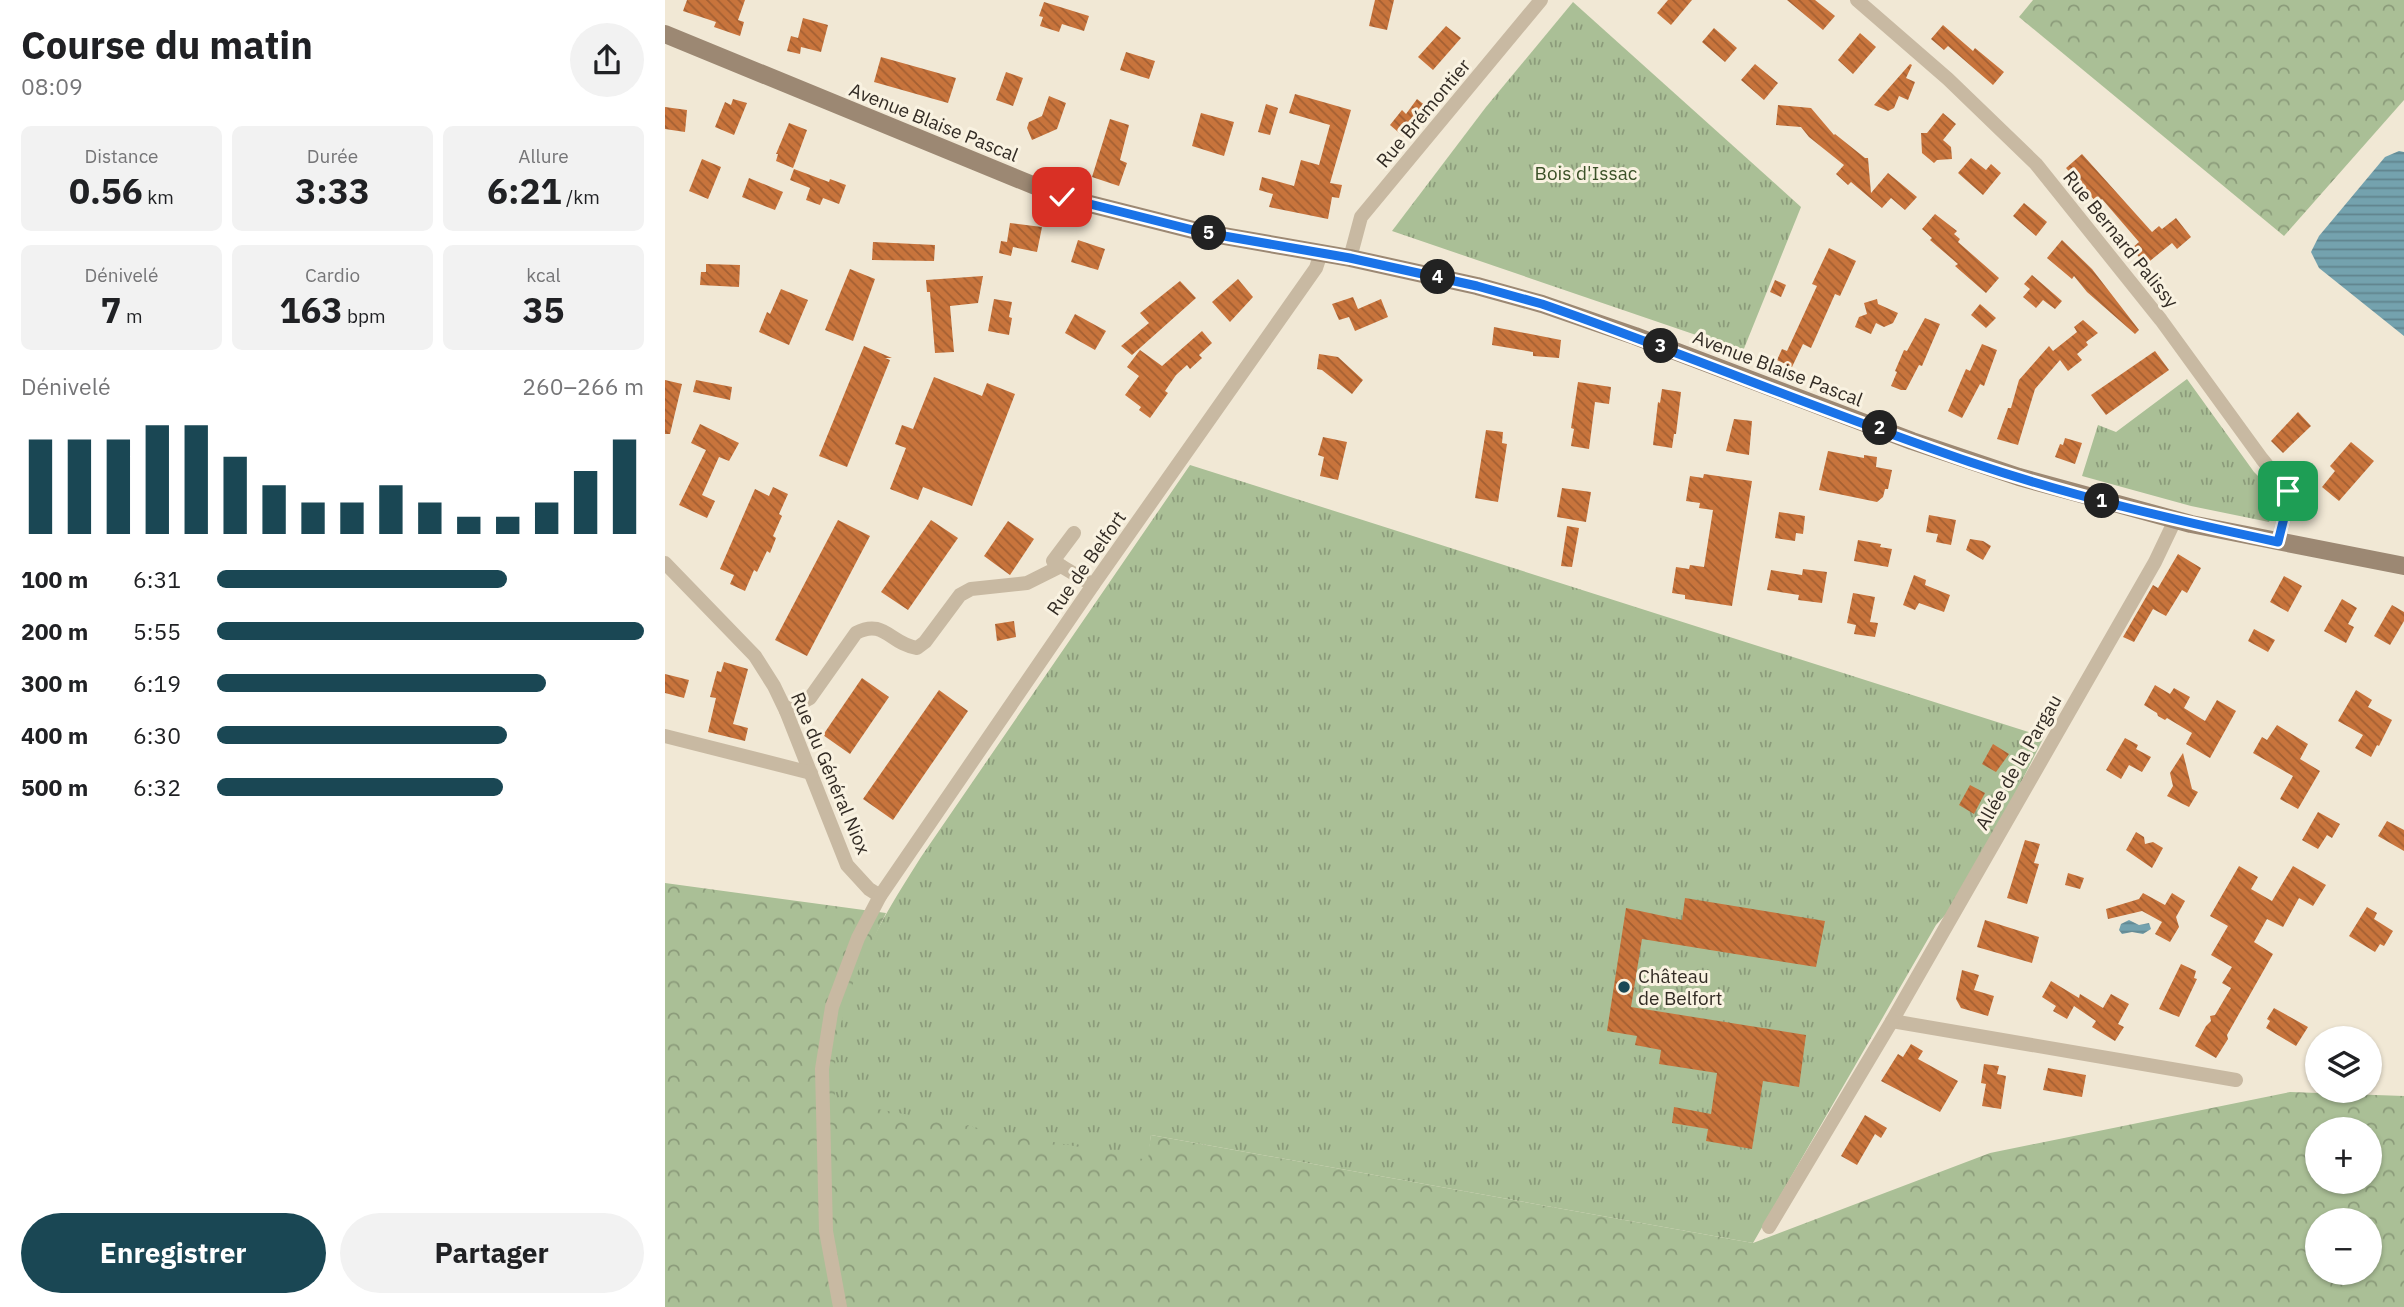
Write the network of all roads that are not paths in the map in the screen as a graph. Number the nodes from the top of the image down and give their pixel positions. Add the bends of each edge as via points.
1 (1541, 0) edge
2 (1857, 0) edge
3 (665, 34) edge
4 (1321, 253) junction
5 (1350, 258) junction
6 (2175, 520) junction
7 (1074, 533) dead end
8 (2278, 542) junction
9 (665, 564) edge
10 (1061, 566) junction
11 (2404, 566) edge
12 (1093, 585) junction
13 (786, 711) junction
14 (665, 736) edge
15 (811, 773) junction
16 (880, 896) junction
17 (1892, 1021) junction
18 (2236, 1080) dead end
19 (1769, 1227) dead end
20 (840, 1307) edge

1 - 5 street, Rue Brémontier via 1361,217
2 - 8 street, Rue Bernard Palissy via 2036,164 2141,295 2288,491
3 - 4 main road, Avenue Blaise Pascal via 1062,197 1201,232
4 - 5 main road, Avenue Blaise Pascal
4 - 12 street, Rue de Belfort via 1316,268
5 - 6 main road, Avenue Blaise Pascal via 1542,304 1970,461
6 - 8 main road, Avenue Blaise Pascal
6 - 17 street, Allée de la Pargau
7 - 10 street via 1053,561
8 - 11 main road, Avenue Blaise Pascal
9 - 13 street, Rue du Général Niox via 755,656
10 - 12 street
10 - 13 street via 1027,583 971,589 960,595 917,648 905,646 879,628 856,632 810,698
12 - 16 street, Rue de Belfort
13 - 15 street, Rue du Général Niox
14 - 15 street
15 - 16 street, Rue du Général Niox via 847,865
16 - 20 street via 858,937 832,1007 822,1069 826,1231
17 - 18 street
17 - 19 street, Allée de la Pargau

